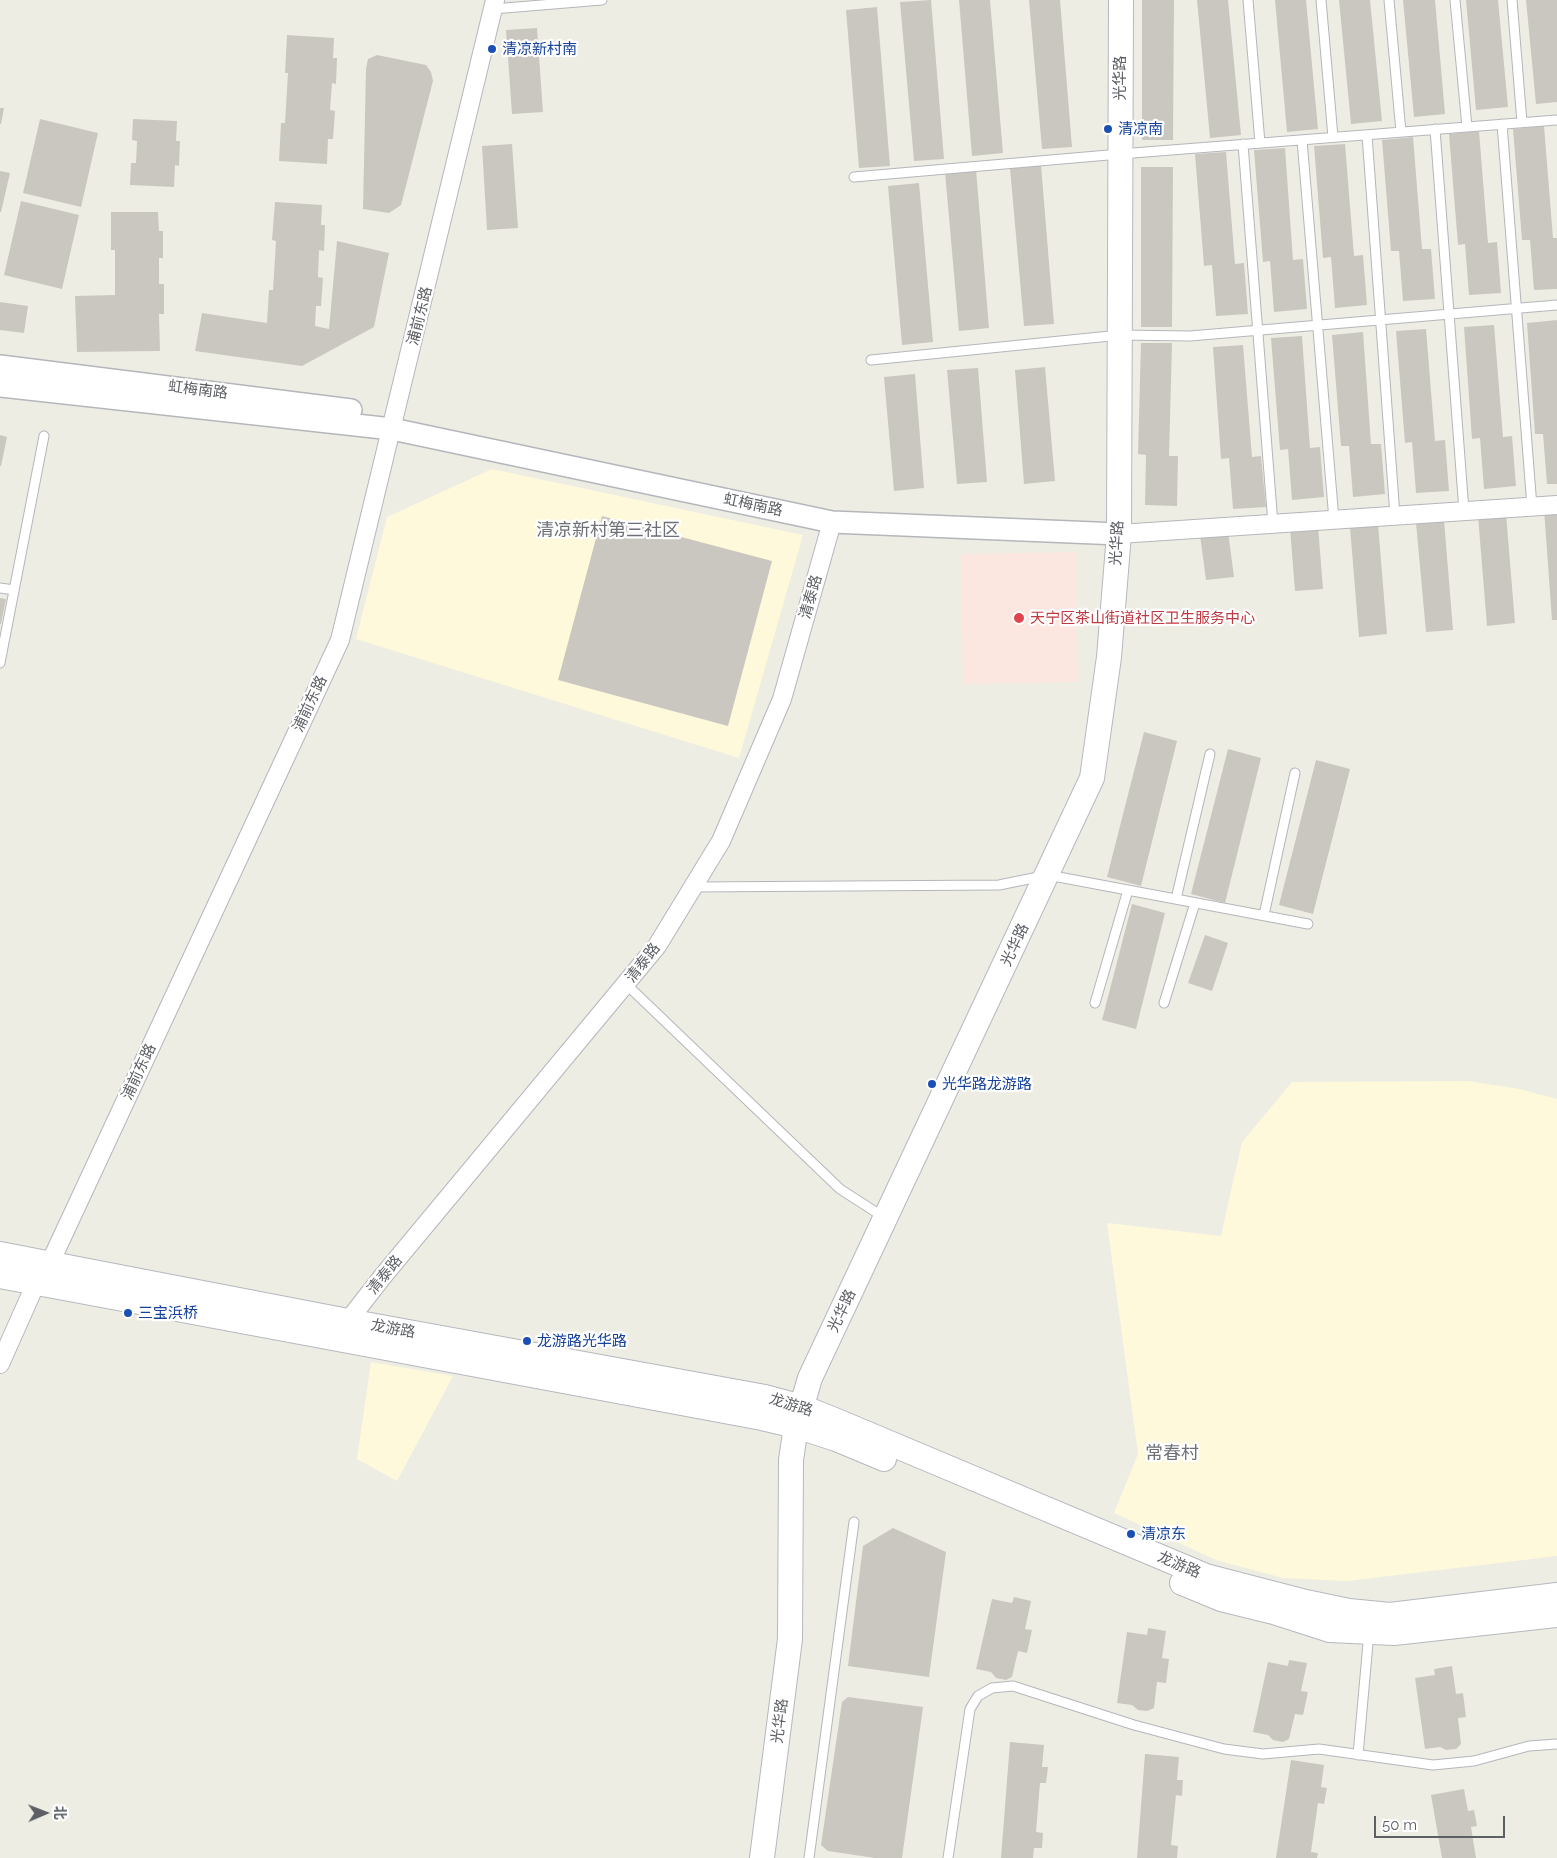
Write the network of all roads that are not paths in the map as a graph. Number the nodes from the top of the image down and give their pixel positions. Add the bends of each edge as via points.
1 (602, 0) edge
2 (1121, 0) edge
3 (1248, 0) edge
4 (1321, 0) edge
5 (1389, 0) edge
6 (1455, 0) edge
7 (1512, 0) edge
8 (494, 4) edge
9 (1557, 120) edge
10 (1522, 122) junction
11 (1502, 124) junction
12 (1467, 127) junction
13 (1435, 129) junction
14 (1401, 132) junction
15 (1368, 135) junction
16 (1333, 137) junction
17 (1302, 140) junction
18 (1260, 143) junction
19 (1243, 144) junction
20 (1120, 154) junction
21 (854, 177) dead end
22 (1557, 305) edge
23 (1516, 308) junction
24 (1449, 314) junction
25 (1381, 320) junction
26 (1317, 325) junction
27 (1258, 330) junction
28 (1120, 336) junction
29 (871, 360) dead end
30 (0, 366) edge
31 (0, 386) edge
32 (392, 429) junction
33 (44, 436) dead end
34 (1557, 505) edge
35 (1532, 507) junction
36 (1464, 511) junction
37 (1395, 516) junction
38 (1334, 520) junction
39 (832, 522) junction
40 (1273, 524) junction
41 (1119, 534) junction
42 (0, 588) edge
43 (14, 590) junction
44 (0, 663) edge
45 (1210, 754) dead end
46 (1295, 773) dead end
47 (1048, 875) junction
48 (693, 887) junction
49 (1128, 890) junction
50 (1176, 899) junction
51 (1195, 902) junction
52 (1264, 916) junction
53 (1308, 924) dead end
54 (626, 984) junction
55 (1095, 1003) dead end
56 (1164, 1003) dead end
57 (886, 1219) junction
58 (0, 1254) edge
59 (50, 1263) junction
60 (0, 1276) edge
61 (36, 1283) junction
62 (346, 1331) junction
63 (0, 1364) edge
64 (799, 1416) junction
65 (854, 1522) dead end
66 (1557, 1595) edge
67 (1557, 1615) edge
68 (1370, 1632) junction
69 (1557, 1744) edge
70 (1358, 1755) junction
71 (762, 1858) edge
72 (809, 1858) edge
73 (948, 1858) edge

1 - 8 lane
2 - 20 main road, 光华路
3 - 18 lane
4 - 16 lane
5 - 14 lane
6 - 12 lane
7 - 10 lane
8 - 32 street, 浦前东路
9 - 10 lane
10 - 11 lane
11 - 12 lane
11 - 23 lane
12 - 13 lane
13 - 14 lane
13 - 24 lane
14 - 15 lane
15 - 16 lane
15 - 25 lane
16 - 17 lane
17 - 18 lane
17 - 26 lane
18 - 19 lane
19 - 20 lane
19 - 27 lane
20 - 21 lane
20 - 28 main road, 光华路
22 - 23 lane
23 - 24 lane
23 - 35 lane
24 - 25 lane
24 - 36 lane
25 - 26 lane
25 - 37 lane
26 - 27 lane
26 - 38 lane
27 - 28 lane via 1190,336
27 - 40 lane
28 - 29 lane
28 - 41 main road, 光华路
30 - 32 street, 虹梅南路 via 356,411
31 - 32 street, 虹梅南路
32 - 39 street, 虹梅南路
32 - 59 street, 浦前东路 via 340,640
33 - 43 lane
34 - 35 street
35 - 36 street
36 - 37 street
37 - 38 street
38 - 40 street
39 - 41 street, 虹梅南路
39 - 48 street, 清泰路 via 782,699 721,841
40 - 41 street
41 - 47 main road, 光华路 via 1109,657 1092,778
42 - 43 lane
43 - 44 lane
45 - 50 lane
46 - 52 lane
47 - 48 lane via 999,885
47 - 49 lane
47 - 57 main road, 光华路
48 - 54 street, 清泰路 via 657,946
49 - 50 lane
49 - 55 lane
50 - 51 lane
51 - 52 lane
51 - 56 lane
52 - 53 lane
54 - 57 lane via 840,1189
54 - 62 street, 清泰路 via 383,1276
57 - 64 main road, 光华路 via 810,1378
58 - 59 main road, 龙游路
59 - 61 street, 浦前东路
59 - 62 main road, 龙游路
60 - 61 main road, 龙游路
61 - 62 main road, 龙游路
61 - 63 street, 浦前东路
62 - 64 main road, 龙游路
64 - 66 main road, 龙游路 via 1206,1576 1306,1602 1390,1615
64 - 68 main road, 龙游路 via 836,1439 1221,1599 1330,1630
64 - 71 main road, 光华路 via 791,1460 790,1639
65 - 72 lane
67 - 68 main road, 龙游路 via 1394,1633
68 - 70 lane
69 - 70 lane via 1529,1746 1474,1761 1434,1765
70 - 73 lane via 1319,1749 1263,1754 1224,1749 1134,1725 1012,1686 992,1688 978,1696 970,1708

